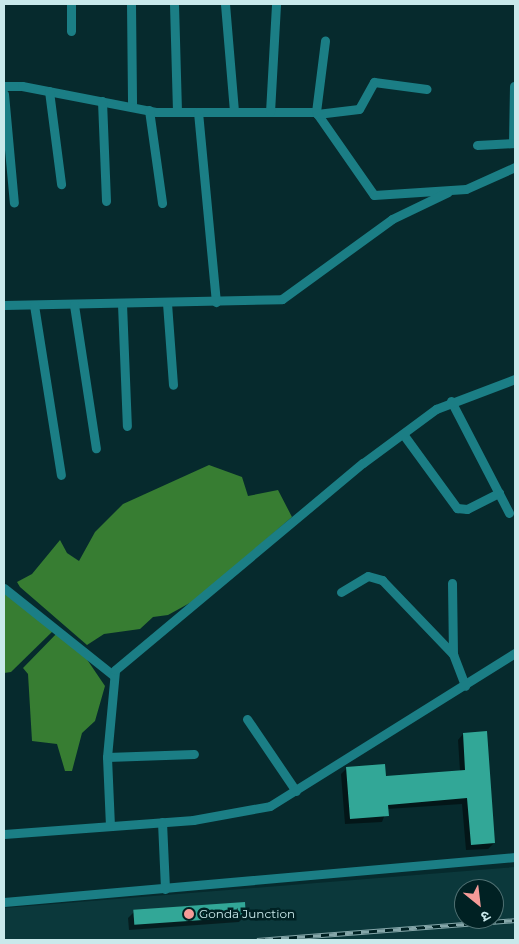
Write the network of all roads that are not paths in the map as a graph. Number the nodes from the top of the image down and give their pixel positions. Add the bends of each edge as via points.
1 (71, 4) edge
2 (131, 4) edge
3 (174, 4) edge
4 (225, 4) edge
5 (276, 4) edge
6 (71, 31) dead end
7 (325, 41) dead end
8 (4, 86) edge
9 (514, 86) edge
10 (427, 89) dead end
11 (49, 91) junction
12 (4, 94) edge
13 (102, 101) junction
14 (132, 107) junction
15 (149, 110) junction
16 (177, 112) junction
17 (198, 112) junction
18 (234, 112) junction
19 (270, 112) junction
20 (316, 113) junction
21 (514, 143) edge
22 (477, 146) dead end
23 (515, 166) edge
24 (61, 184) dead end
25 (452, 190) junction
26 (106, 201) dead end
27 (14, 203) dead end
28 (162, 203) dead end
29 (216, 302) junction
30 (167, 303) junction
31 (122, 304) junction
32 (4, 305) edge
33 (34, 305) junction
34 (74, 305) junction
35 (515, 378) edge
36 (173, 385) dead end
37 (451, 401) junction
38 (127, 426) dead end
39 (403, 434) junction
40 (96, 448) dead end
41 (61, 474) dead end
42 (499, 494) junction
43 (509, 513) dead end
44 (452, 582) dead end
45 (4, 588) edge
46 (341, 592) dead end
47 (515, 653) edge
48 (453, 654) junction
49 (113, 675) junction
50 (466, 686) junction
51 (247, 719) dead end
52 (194, 754) dead end
53 (108, 757) junction
54 (296, 791) junction
55 (162, 822) junction
56 (110, 826) junction
57 (4, 834) edge
58 (515, 857) edge
59 (165, 888) junction
60 (4, 902) edge

1 - 6 street
2 - 14 street
3 - 16 street
4 - 18 street
5 - 19 street
7 - 20 street
8 - 11 street
9 - 21 street
10 - 20 street via 374,82 359,109
11 - 13 street
11 - 24 street
12 - 27 street
13 - 14 street
13 - 26 street
14 - 15 street
15 - 16 street
15 - 28 street
16 - 17 street
17 - 18 street
17 - 29 street
18 - 19 street
19 - 20 street
20 - 25 street via 374,195
21 - 22 street
23 - 25 street via 466,189
25 - 29 street via 392,220 287,297
29 - 30 street
30 - 31 street
30 - 36 street
31 - 34 street
31 - 38 street
32 - 33 street
33 - 34 street
33 - 41 street
34 - 40 street
35 - 37 street
37 - 39 street
37 - 42 street
39 - 42 street via 457,508 467,509
39 - 49 street
42 - 43 street
44 - 48 street
45 - 49 street
46 - 48 street via 368,576 382,580
47 - 50 street
48 - 50 street
49 - 53 street
50 - 54 street
51 - 54 street
52 - 53 street
53 - 56 street
54 - 55 street via 257,811
55 - 56 street
55 - 59 street
56 - 57 street
58 - 59 street
59 - 60 street

